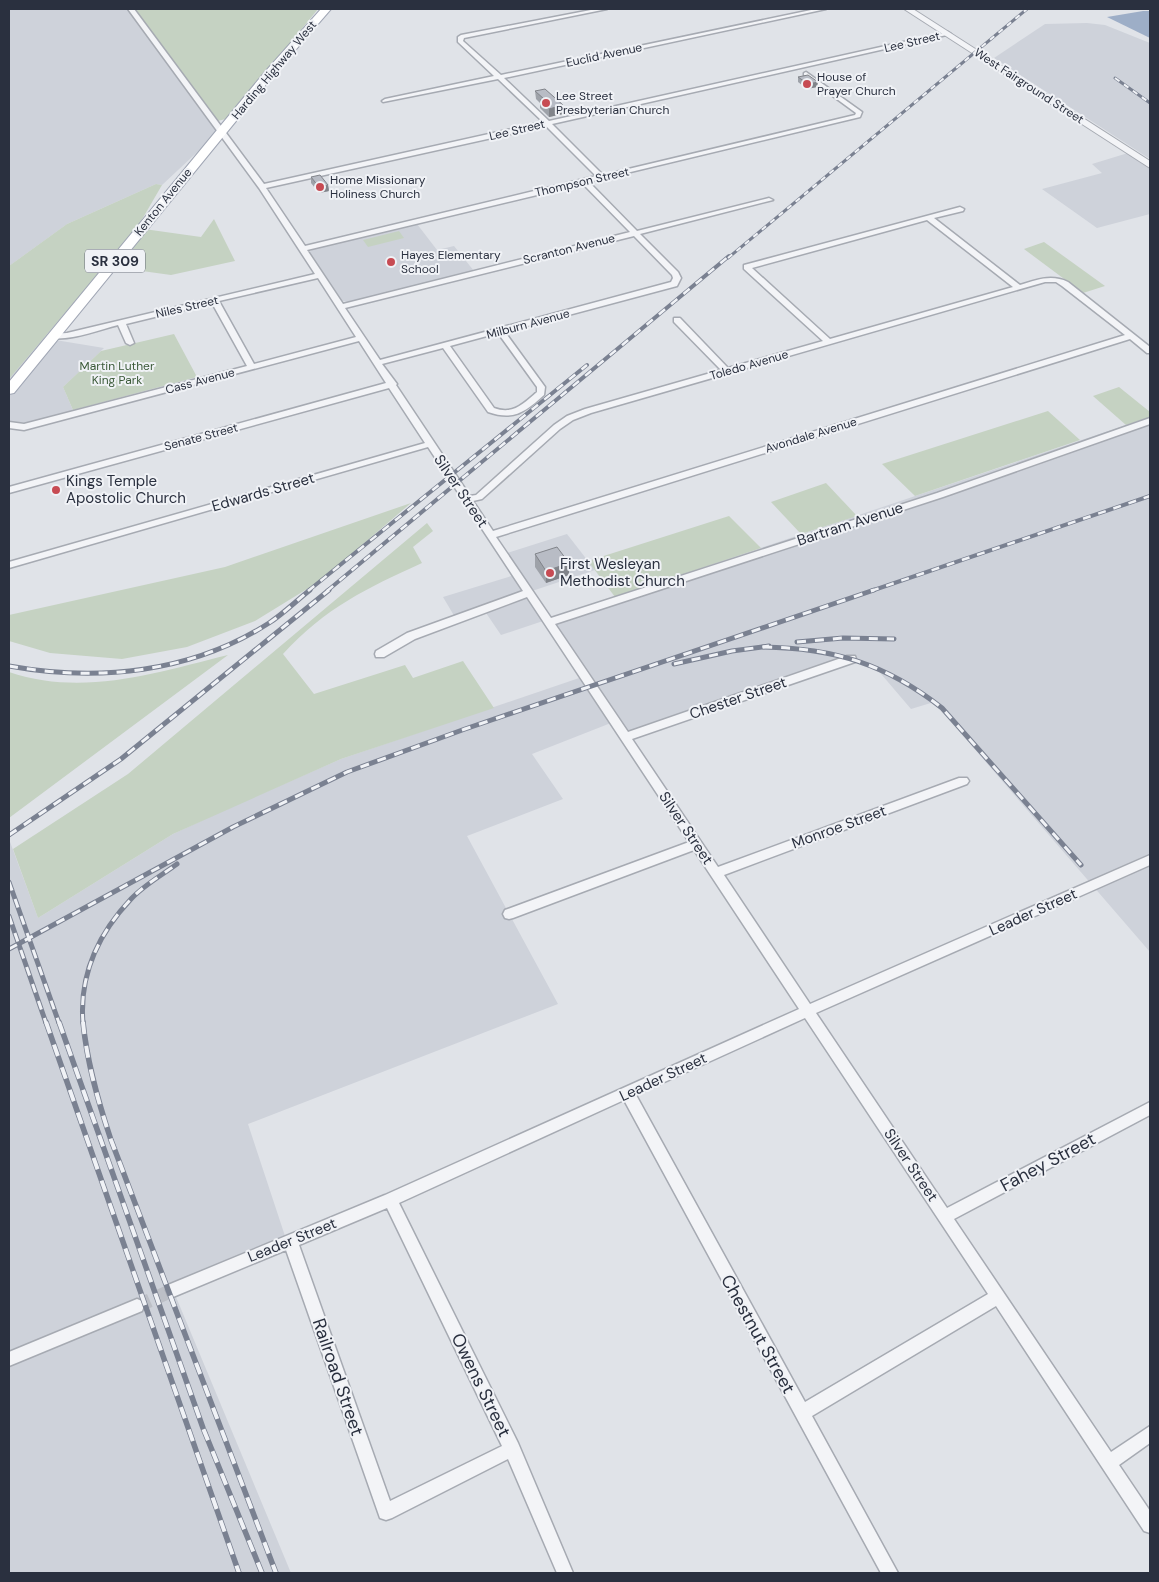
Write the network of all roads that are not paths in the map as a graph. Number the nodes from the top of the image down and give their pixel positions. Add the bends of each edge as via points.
1 (131, 9) edge
2 (326, 9) edge
3 (604, 9) edge
4 (823, 9) edge
5 (908, 9) edge
6 (948, 34) junction
7 (799, 68) junction
8 (500, 77) junction
9 (385, 101) dead end
10 (548, 123) junction
11 (222, 131) junction
12 (1150, 165) edge
13 (602, 178) junction
14 (585, 182) junction
15 (262, 187) junction
16 (769, 200) dead end
17 (960, 210) dead end
18 (927, 218) junction
19 (633, 233) junction
20 (302, 249) junction
21 (320, 275) junction
22 (1019, 288) junction
23 (215, 301) junction
24 (341, 307) junction
25 (677, 320) dead end
26 (121, 322) junction
27 (501, 332) junction
28 (54, 336) junction
29 (1131, 336) junction
30 (361, 338) junction
31 (829, 342) junction
32 (130, 343) dead end
33 (446, 346) junction
34 (1150, 351) edge
35 (378, 363) junction
36 (252, 366) junction
37 (726, 372) junction
38 (393, 384) junction
39 (9, 390) edge
40 (1150, 421) edge
41 (9, 425) edge
42 (430, 444) junction
43 (9, 490) edge
44 (467, 500) junction
45 (491, 535) junction
46 (9, 565) edge
47 (529, 593) junction
48 (549, 622) junction
49 (380, 654) dead end
50 (851, 659) dead end
51 (625, 737) junction
52 (963, 781) dead end
53 (696, 844) junction
54 (1150, 860) edge
55 (716, 873) junction
56 (509, 914) dead end
57 (808, 1011) junction
58 (628, 1094) junction
59 (1150, 1108) edge
60 (390, 1200) junction
61 (945, 1216) junction
62 (290, 1241) junction
63 (173, 1290) tunnel mouth
64 (998, 1296) junction
65 (137, 1306) tunnel mouth
66 (9, 1359) edge
67 (802, 1414) junction
68 (1150, 1434) edge
69 (512, 1449) junction
70 (1109, 1463) junction
71 (1150, 1525) edge
72 (565, 1573) edge
73 (890, 1573) edge

1 - 11 street, Silver Street
2 - 11 main road, Harding Highway West / SR 309
3 - 8 street via 461,37 460,41
4 - 8 street, Euclid Avenue
5 - 6 street, West Fairground Street
6 - 7 street, Lee Street
6 - 12 street, West Fairground Street
7 - 10 street, Lee Street
7 - 13 street, Thompson Street via 858,112 858,116
8 - 9 street, Euclid Avenue
8 - 10 street
10 - 13 street
10 - 15 street, Lee Street
11 - 15 street, Silver Street
11 - 28 main road, Kenton Avenue / SR 309
13 - 14 street, Thompson Street
14 - 19 street
14 - 20 street, Thompson Street
15 - 20 street, Silver Street
16 - 19 street, Scranton Avenue
17 - 18 street
18 - 22 street
18 - 31 street via 747,267
19 - 24 street, Scranton Avenue
19 - 27 street, Milburn Avenue via 675,274 676,281
20 - 21 street, Silver Street
21 - 23 street, Niles Street
21 - 24 street, Silver Street
22 - 29 street, Toledo Avenue via 1057,280
22 - 31 street, Toledo Avenue
23 - 26 street, Niles Street
23 - 36 street
24 - 30 street, Silver Street
25 - 37 street
26 - 28 street, Niles Street
26 - 32 street
27 - 33 street, Milburn Avenue
27 - 33 street via 541,387 540,393 512,414 502,415 491,410
28 - 39 main road, Kenton Avenue / SR 309
29 - 34 street
29 - 45 street, Avondale Avenue
30 - 35 street, Silver Street
30 - 36 street, Cass Avenue
31 - 37 street, Toledo Avenue
33 - 35 street, Milburn Avenue
35 - 38 street, Silver Street
36 - 41 street, Cass Avenue via 24,427
37 - 44 street, Toledo Avenue via 570,418 479,497
38 - 42 street, Silver Street
38 - 43 street, Senate Street
40 - 48 street, Bartram Avenue via 940,495
42 - 44 street, Silver Street
42 - 46 street, Edwards Street
44 - 45 street, Silver Street
45 - 47 street, Silver Street
47 - 48 street, Silver Street
47 - 49 street via 411,636
48 - 51 street, Silver Street
50 - 51 street, Chester Street
51 - 53 street, Silver Street
52 - 55 street, Monroe Street
53 - 55 street, Silver Street
53 - 56 street
54 - 57 street, Leader Street
55 - 57 street, Silver Street
57 - 58 street, Leader Street
57 - 61 street, Silver Street
58 - 60 street, Leader Street
58 - 67 street, Chestnut Street
59 - 61 street, Fahey Street
60 - 62 street, Leader Street
60 - 69 street, Owens Street
61 - 64 street, Silver Street
62 - 63 street, Leader Street
62 - 69 street, Railroad Street via 386,1512
64 - 67 street
64 - 70 street, Silver Street
65 - 66 street
67 - 73 street, Chestnut Street
68 - 70 street
69 - 72 street, Owens Street
70 - 71 street, Silver Street

